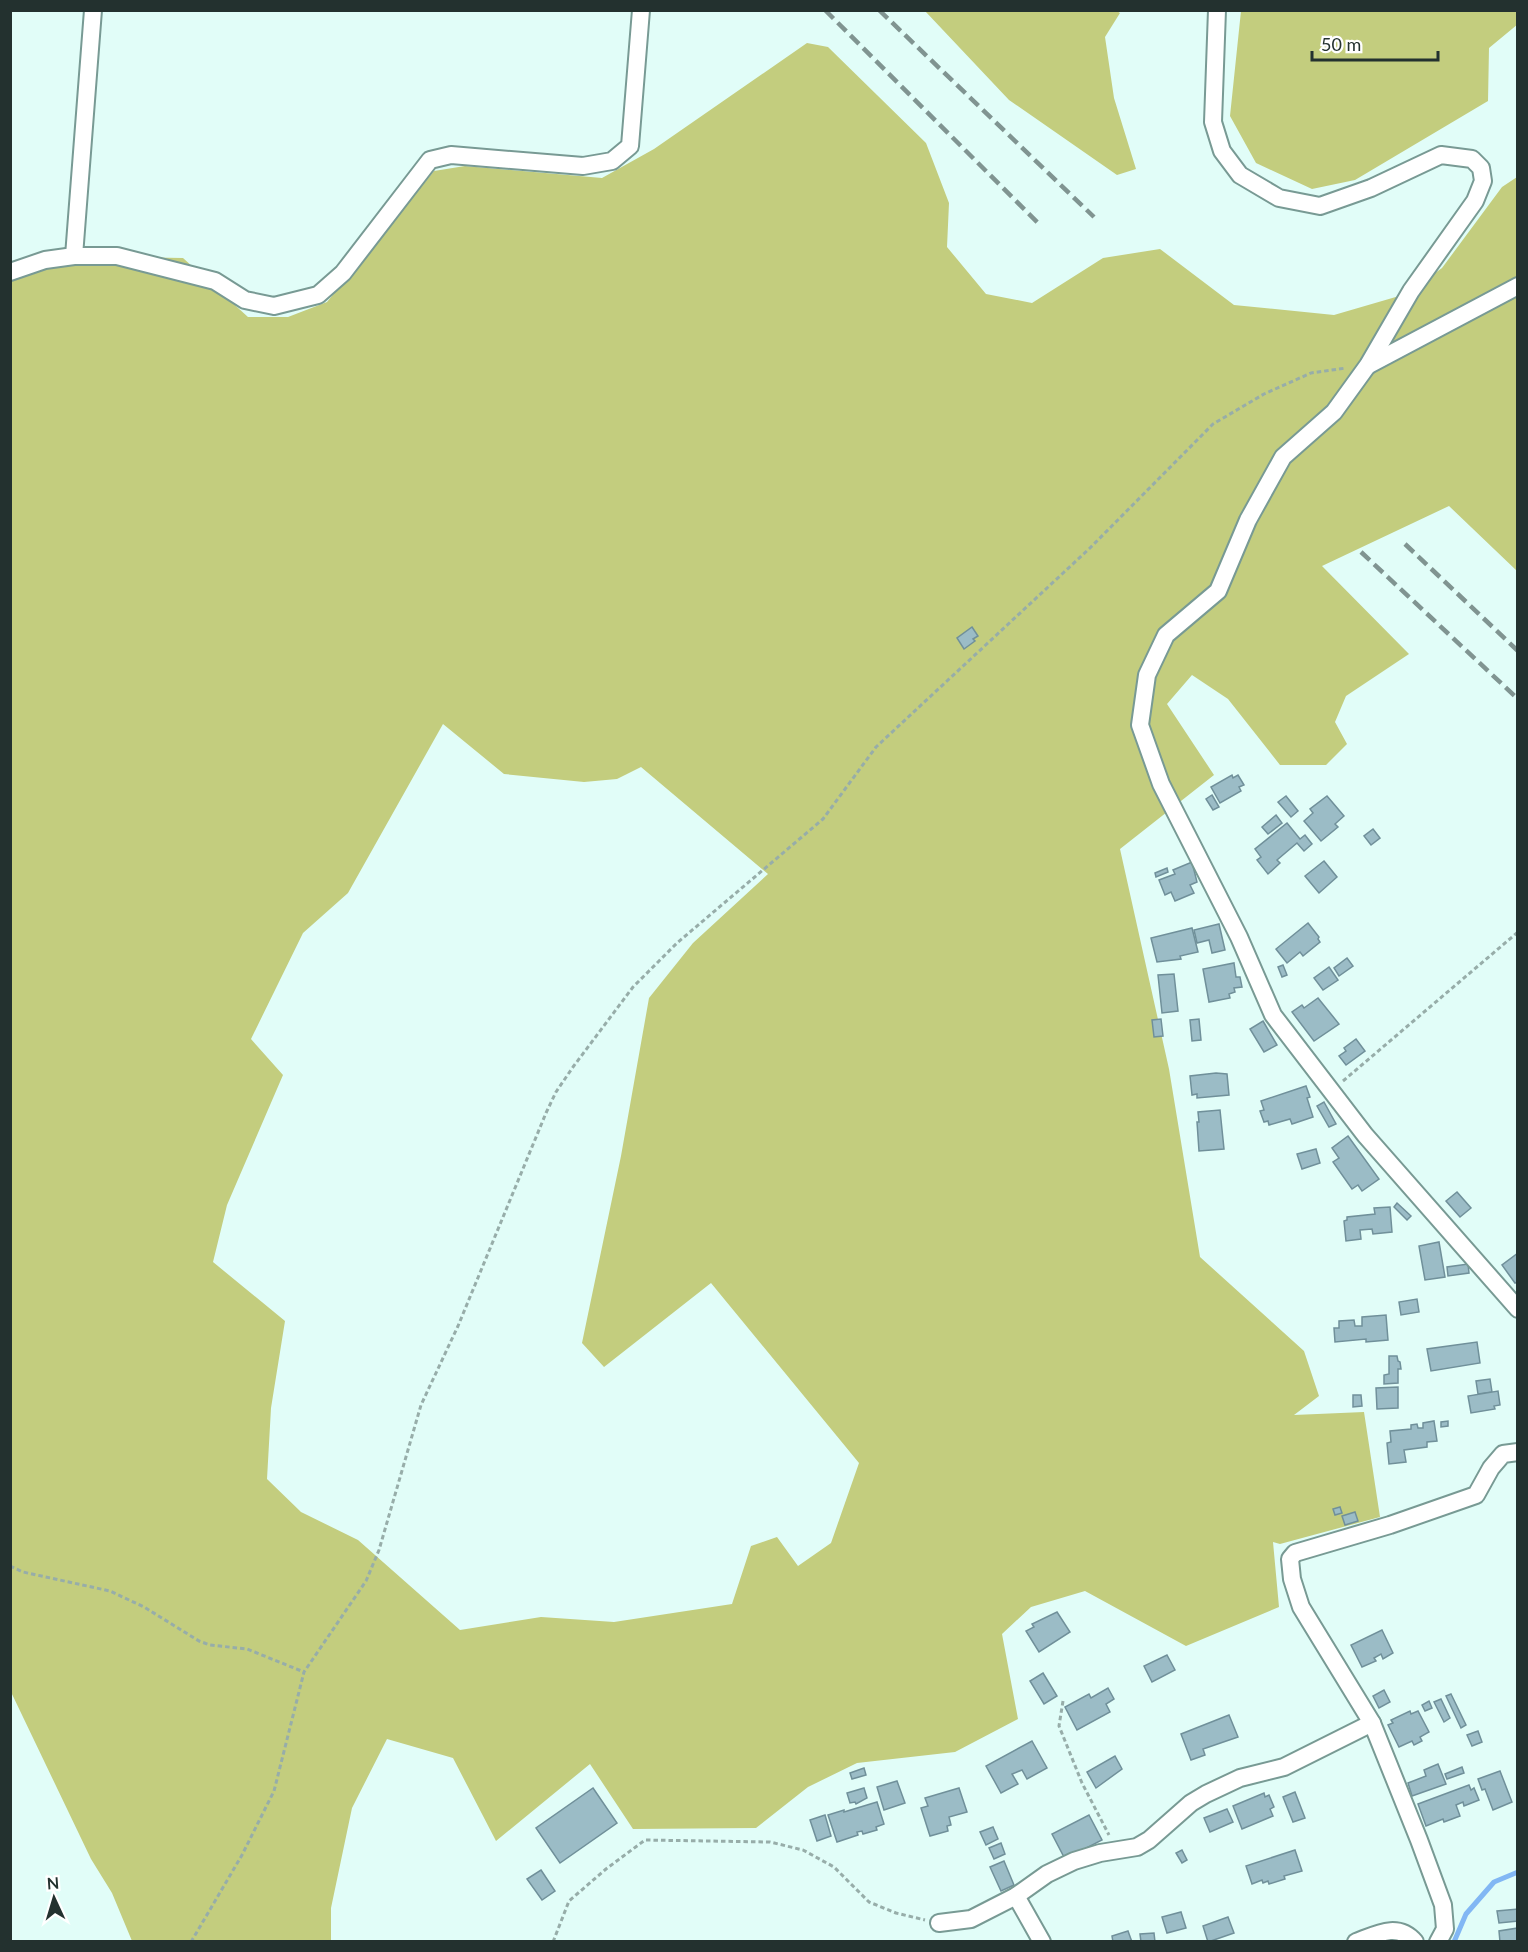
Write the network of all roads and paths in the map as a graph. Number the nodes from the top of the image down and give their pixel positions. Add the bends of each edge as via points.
1 (93, 10) edge
2 (640, 10) edge
3 (1217, 10) edge
4 (74, 256) junction
5 (10, 272) edge
6 (1518, 286) edge
7 (1368, 365) junction
8 (1518, 932) edge
9 (1332, 1091) junction
10 (1518, 1309) edge
11 (1518, 1452) edge
12 (10, 1566) edge
13 (304, 1672) junction
14 (1063, 1701) dead end
15 (1372, 1723) junction
16 (1117, 1850) junction
17 (1016, 1896) junction
18 (939, 1923) joint
19 (191, 1941) edge
20 (553, 1941) edge
21 (1042, 1941) edge
22 (1356, 1941) edge
23 (1415, 1941) edge
24 (1438, 1941) edge

1 - 4 street
2 - 4 street via 630,146 612,161 583,166 451,155 430,160 343,273 318,296 274,306 245,300 215,281 117,256
3 - 7 street via 1213,122 1222,151 1240,175 1279,198 1320,206 1371,188 1441,155 1472,159 1481,168 1483,181 1475,201 1411,291
4 - 5 street via 45,260
6 - 7 street
7 - 9 street via 1334,412 1283,457 1248,520 1218,591 1166,635 1147,675 1140,725 1161,784 1239,937 1273,1015
7 - 13 path via 1311,373 1264,394 1213,424 1090,548 876,747 823,819 677,943 633,987 556,1092 421,1405 379,1550 366,1581
8 - 9 path
9 - 10 street via 1414,1193
11 - 15 street via 1503,1454 1476,1495 1295,1553 1290,1559 1301,1607
12 - 13 path via 110,1592 144,1606 199,1641 247,1649
13 - 19 path via 274,1791
14 - 16 path via 1059,1726 1082,1783
15 - 16 street via 1284,1767 1240,1778 1206,1794 1149,1840 1137,1847
15 - 24 street via 1443,1905 1445,1929
16 - 17 street via 1074,1861
17 - 18 street via 971,1919
17 - 21 street
18 - 20 path via 869,1902 834,1868 803,1850 770,1842 645,1840 569,1901
22 - 23 street via 1387,1930 1409,1934

